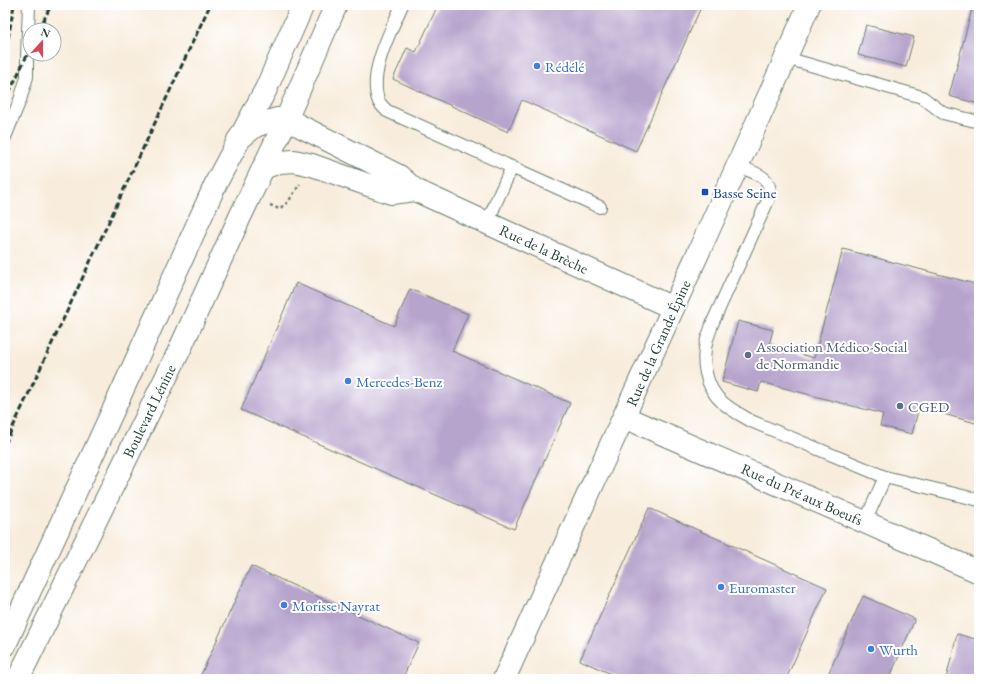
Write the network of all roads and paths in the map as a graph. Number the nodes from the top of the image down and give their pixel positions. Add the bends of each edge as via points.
1 (30, 5) edge
2 (303, 5) edge
3 (336, 5) edge
4 (402, 5) edge
5 (809, 5) edge
6 (786, 58) junction
7 (266, 89) junction
8 (276, 121) junction
9 (979, 122) edge
10 (5, 137) edge
11 (238, 140) junction
12 (276, 141) junction
13 (294, 161) junction
14 (738, 166) junction
15 (512, 167) junction
16 (263, 168) junction
17 (415, 190) junction
18 (600, 207) dead end
19 (487, 224) junction
20 (672, 308) junction
21 (624, 417) junction
22 (885, 477) junction
23 (979, 500) edge
24 (866, 522) junction
25 (979, 572) edge
26 (5, 645) edge
27 (18, 679) edge
28 (504, 679) edge

1 - 10 lane via 27,77
2 - 7 street
3 - 8 street, Boulevard Lénine
4 - 15 lane via 379,61 376,79 380,103 387,111
5 - 6 street, Rue de la Grande Épine
6 - 9 lane via 922,96 943,113
6 - 14 street, Rue de la Grande Épine
7 - 8 street via 264,111
7 - 11 street
8 - 11 street via 255,126
8 - 12 street, Boulevard Lénine
8 - 17 street, Rue de la Brèche via 298,125 312,131 399,176
11 - 26 street
12 - 13 street
12 - 16 street, Boulevard Lénine
13 - 16 street via 280,162
13 - 17 street via 391,193
14 - 20 street, Rue de la Grande Épine
14 - 22 lane via 763,178 771,190 707,339 704,355 706,376 711,388 721,402 751,421
15 - 18 lane
15 - 19 lane
16 - 27 street, Boulevard Lénine via 179,351
17 - 19 street, Rue de la Brèche
19 - 20 street, Rue de la Brèche
20 - 21 street, Rue de la Grande Épine
21 - 24 street, Rue du Pré aux Boeufs
21 - 28 street, Rue de la Grande Épine
22 - 23 lane
22 - 24 lane
24 - 25 street, Rue du Pré aux Boeufs

